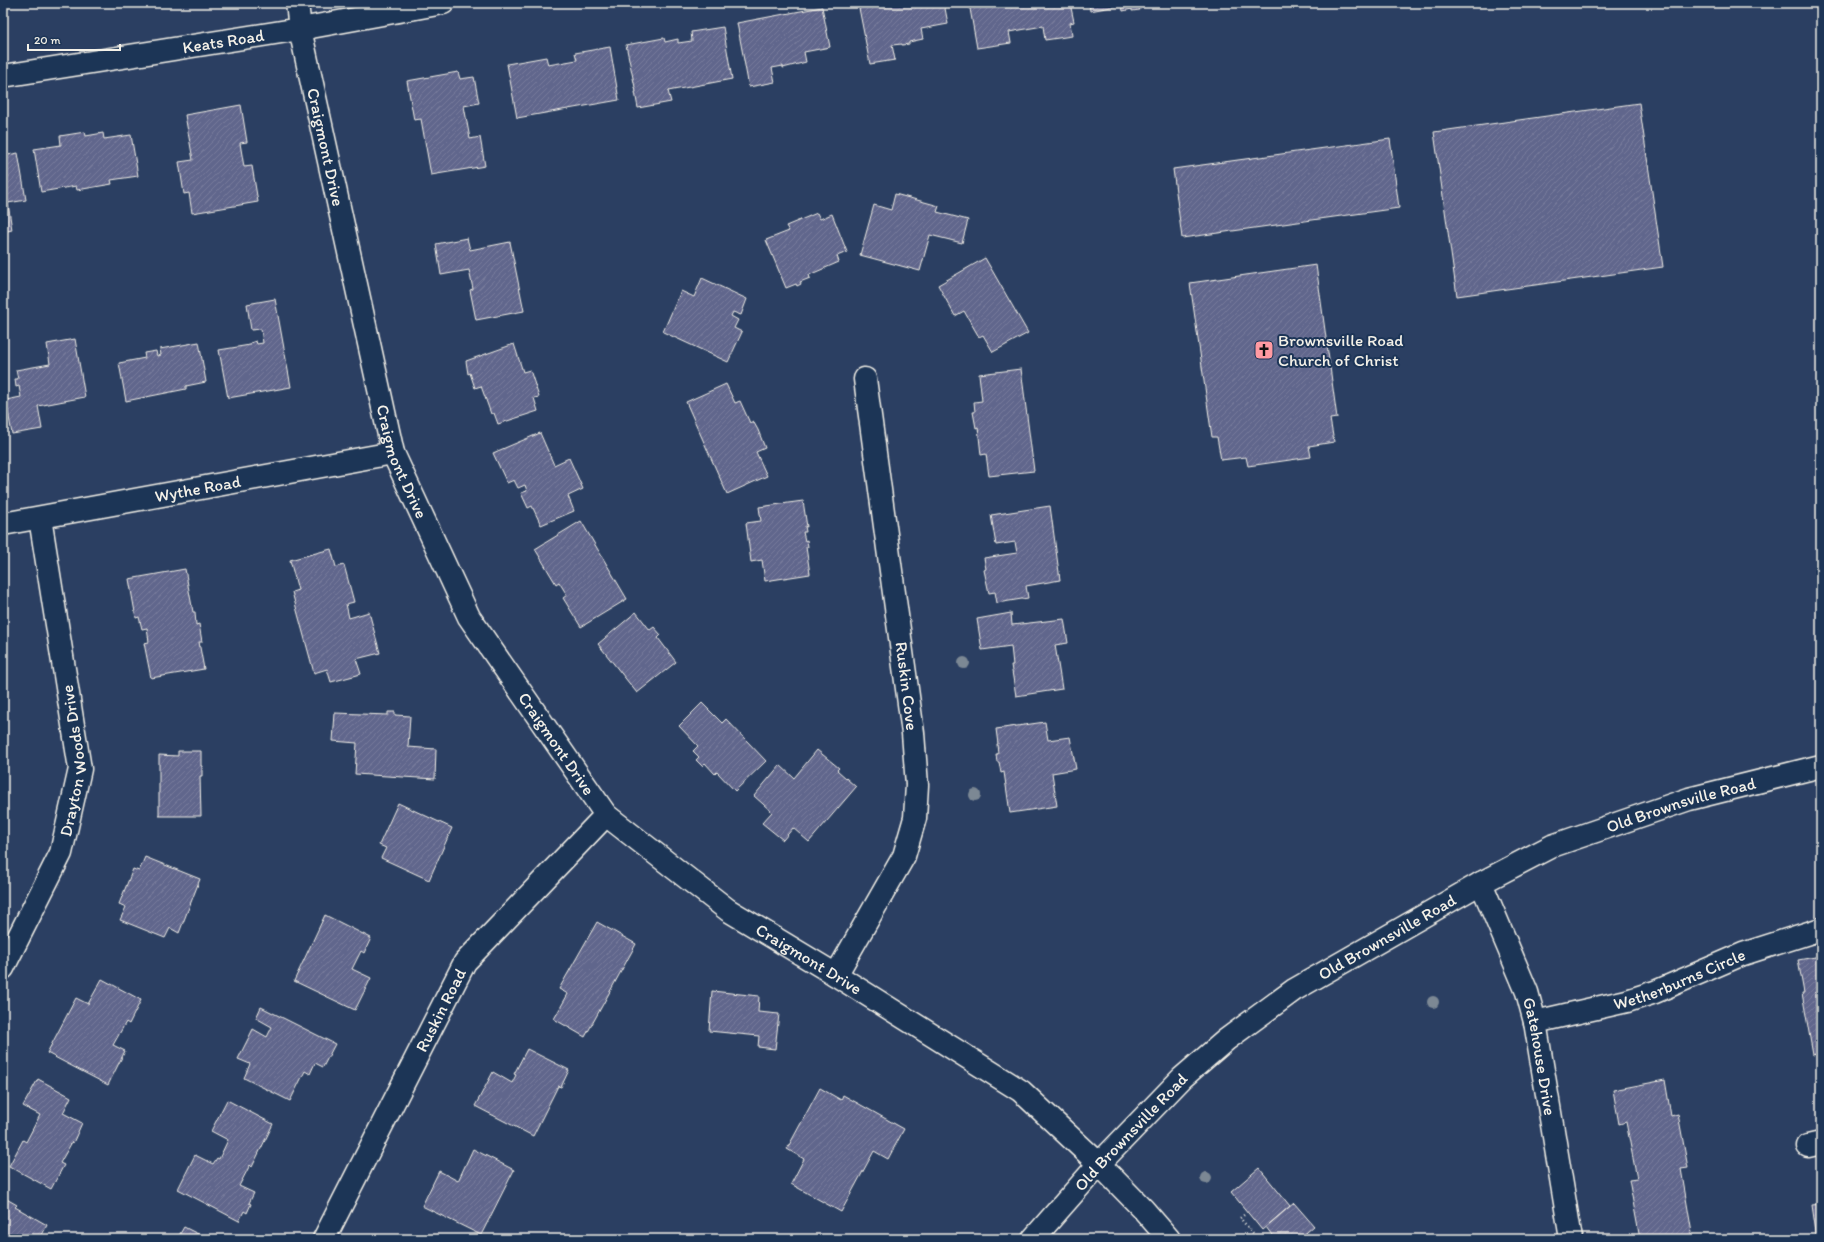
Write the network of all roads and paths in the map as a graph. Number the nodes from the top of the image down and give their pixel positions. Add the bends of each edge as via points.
1 (297, 3) edge
2 (444, 3) edge
3 (300, 29) junction
4 (3, 76) edge
5 (865, 380) dead end
6 (393, 453) junction
7 (40, 518) junction
8 (3, 524) edge
9 (1821, 766) edge
10 (606, 815) junction
11 (1481, 883) junction
12 (1821, 929) edge
13 (3, 968) edge
14 (836, 975) junction
15 (1535, 1022) junction
16 (1099, 1164) junction
17 (1244, 1214) dead end
18 (324, 1239) edge
19 (1033, 1239) edge
20 (1168, 1239) edge
21 (1258, 1239) edge
22 (1571, 1239) edge

1 - 3 street, Craigmont Drive
2 - 3 street, Keats Road
3 - 4 street, Keats Road
3 - 6 street, Craigmont Drive
5 - 14 street, Ruskin Cove via 911,712 917,785 915,818 904,856
6 - 7 street, Wythe Road
6 - 10 street, Craigmont Drive via 469,618
7 - 8 street, Wythe Road
7 - 13 street, Drayton Woods Drive via 80,769 60,853
9 - 11 street, Old Brownsville Road via 1667,806 1552,846
10 - 14 street, Craigmont Drive via 728,910
10 - 18 street, Ruskin Road via 465,962
11 - 15 street, Gatehouse Drive via 1527,992
11 - 16 street, Old Brownsville Road via 1294,990 1226,1040 1182,1078
12 - 15 street, Wetherburns Circle via 1743,954 1655,992
14 - 16 street, Craigmont Drive via 1021,1091
15 - 22 street, Gatehouse Drive
16 - 19 street, Old Brownsville Road
16 - 20 street, Craigmont Drive
17 - 21 path via 1240,1218

